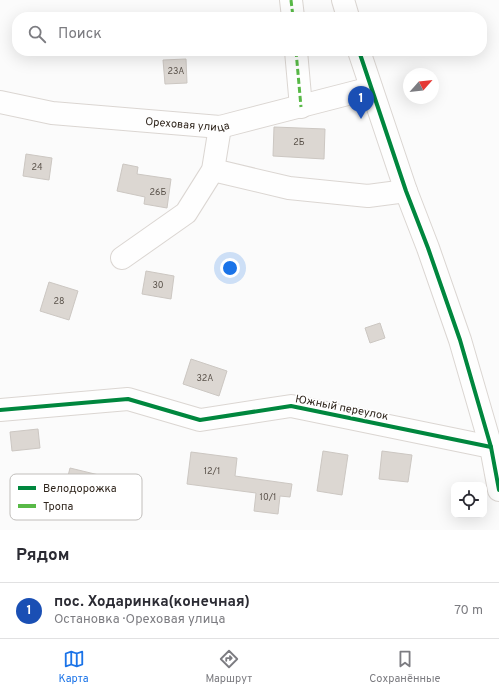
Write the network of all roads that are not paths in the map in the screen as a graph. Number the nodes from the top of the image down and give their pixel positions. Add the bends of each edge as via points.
1 (291, 0) edge
2 (343, 0) edge
3 (292, 12) edge
4 (347, 12) edge
5 (296, 56) edge
6 (361, 56) edge
7 (371, 88) junction
8 (0, 102) edge
9 (301, 106) junction
10 (220, 127) junction
11 (213, 170) junction
12 (406, 191) junction
13 (122, 258) dead end
14 (0, 410) edge
15 (491, 446) junction
16 (499, 490) edge

1 - 3 street
2 - 4 street
5 - 9 street
6 - 7 street
7 - 9 street, Ореховая улица
7 - 12 street
8 - 10 street, Ореховая улица via 52,113
9 - 10 street, Ореховая улица
10 - 11 street
11 - 12 street via 289,188 368,196
11 - 13 street via 186,213
12 - 15 street via 460,340
14 - 15 street, Южный переулок via 128,399 200,420 291,406
15 - 16 street

